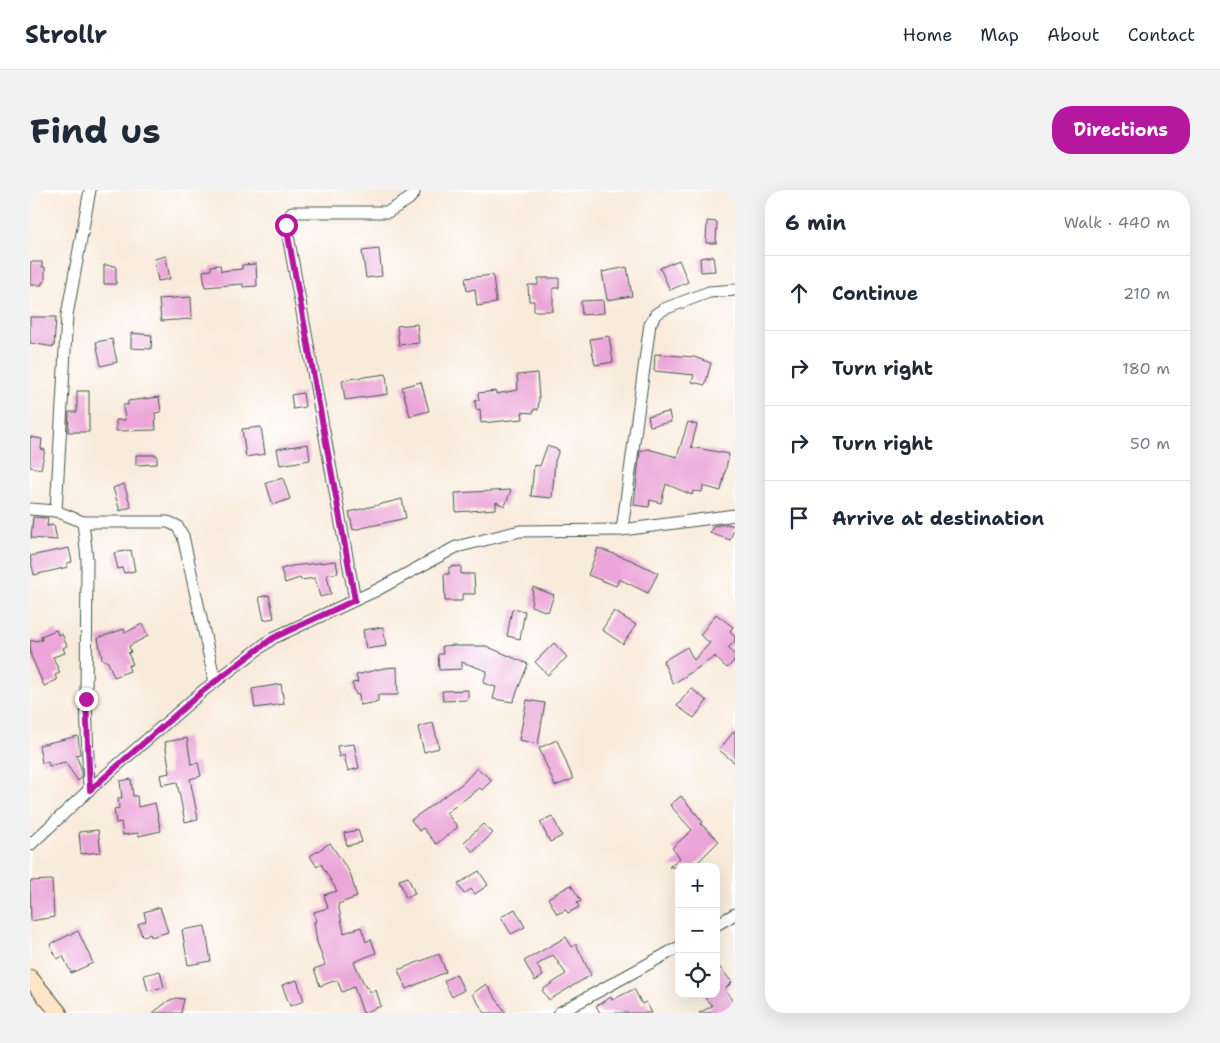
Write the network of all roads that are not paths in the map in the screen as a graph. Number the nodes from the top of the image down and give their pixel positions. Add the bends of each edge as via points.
1 (90, 190) edge
2 (414, 190) edge
3 (735, 290) edge
4 (30, 509) edge
5 (56, 511) junction
6 (735, 515) edge
7 (83, 522) junction
8 (622, 530) junction
9 (355, 600) junction
10 (216, 682) junction
11 (90, 790) junction
12 (30, 845) edge
13 (735, 914) edge
14 (720, 923) edge
15 (675, 949) edge
16 (30, 978) edge
17 (59, 1013) edge
18 (559, 1013) edge

1 - 5 street via 67,315
2 - 9 street via 409,199 388,212 292,212 286,225
3 - 8 street via 709,292 664,309 650,324
4 - 5 street
5 - 7 street
6 - 8 street
7 - 10 street via 168,522 177,526 183,536
7 - 11 street via 88,559 86,699
8 - 9 street via 520,531 456,547
9 - 10 street via 273,638
10 - 11 street
11 - 12 street
13 - 14 street
15 - 18 street
16 - 17 street

